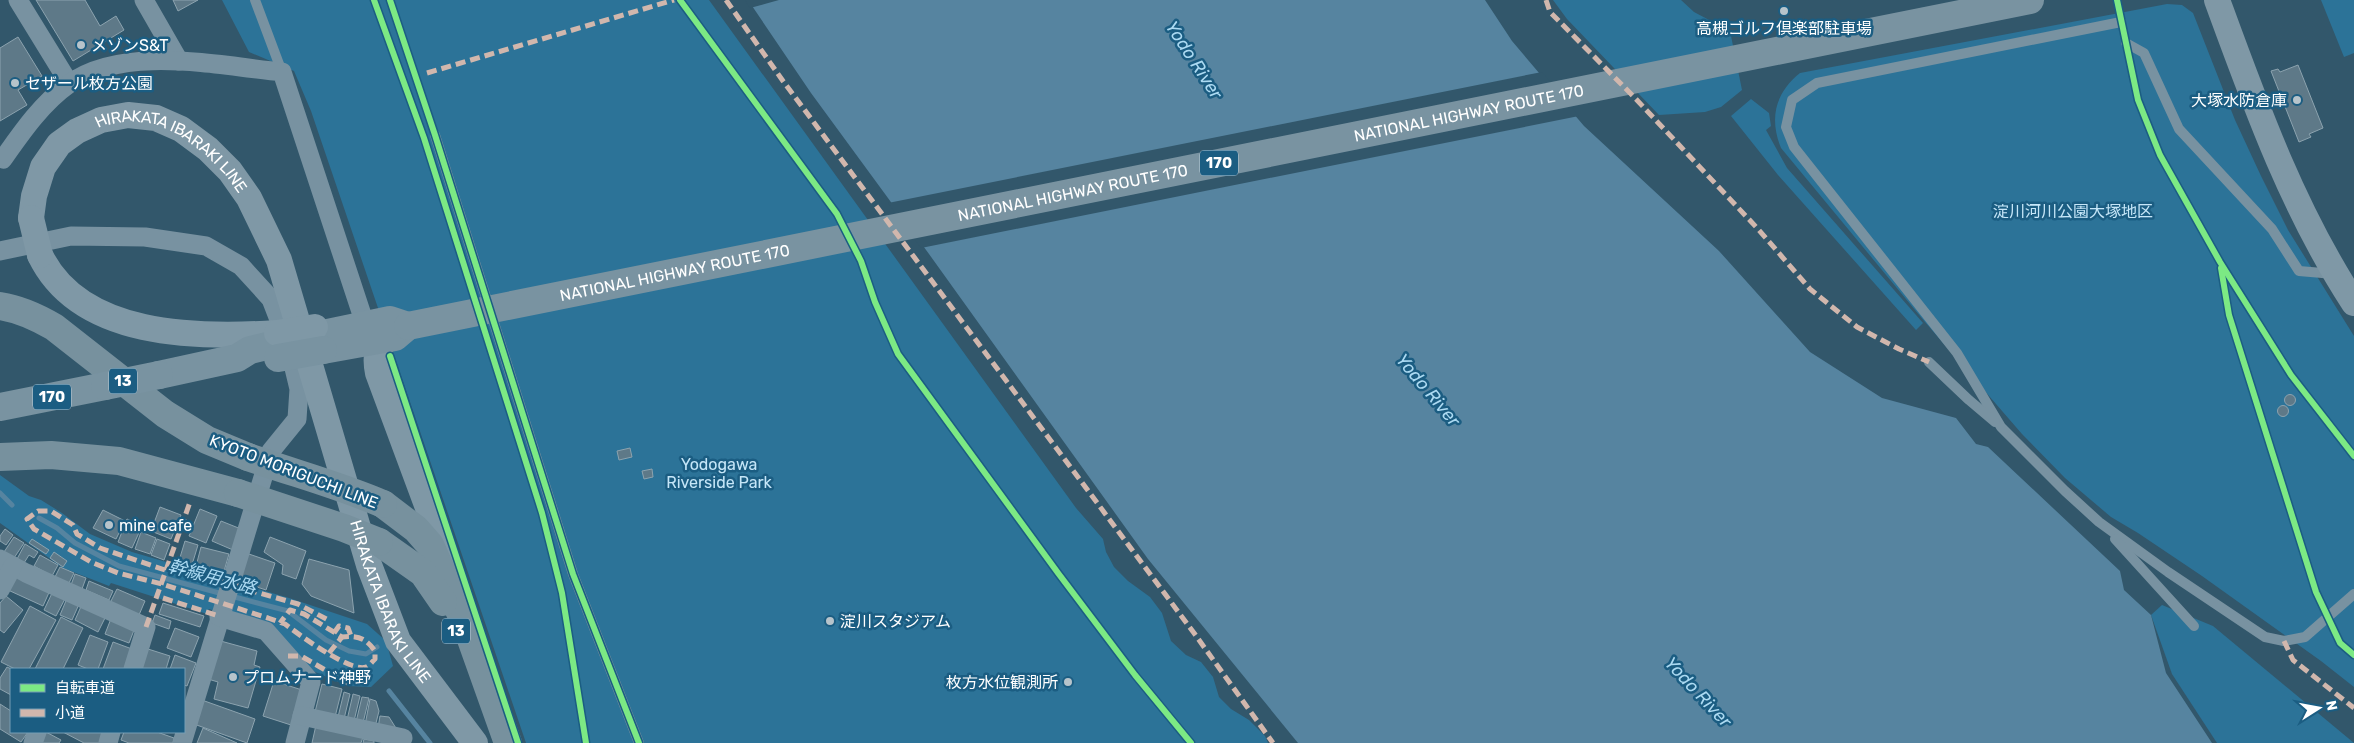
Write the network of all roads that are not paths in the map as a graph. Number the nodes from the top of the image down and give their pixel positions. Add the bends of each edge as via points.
1 (18, 0) edge
2 (144, 0) edge
3 (255, 0) edge
4 (2030, 0) edge
5 (2217, 0) edge
6 (2121, 22) dead end
7 (2126, 43) dead end
8 (178, 61) junction
9 (282, 72) junction
10 (69, 83) junction
11 (435, 135) dead end
12 (1, 162) edge
13 (19, 251) edge
14 (2335, 274) junction
15 (2354, 303) edge
16 (0, 306) edge
17 (389, 329) junction
18 (277, 345) junction
19 (1930, 362) dead end
20 (0, 407) edge
21 (2001, 427) junction
22 (2, 457) edge
23 (2099, 522) junction
24 (6, 562) edge
25 (0, 590) edge
26 (2354, 594) edge
27 (219, 617) junction
28 (2194, 626) dead end
29 (467, 628) junction
30 (133, 668) edge
31 (302, 716) junction
32 (402, 738) dead end
33 (182, 743) edge
34 (294, 743) edge
35 (475, 743) edge
36 (499, 743) edge
37 (508, 743) edge
38 (639, 743) edge

1 - 10 street
2 - 8 street
3 - 9 lane
4 - 17 highway, NATIONAL HIGHWAY ROUTE 170 / 170, bridge
5 - 14 main road via 2293,194
6 - 21 lane via 1817,83 1792,100 1786,127 1794,147 1957,353
7 - 14 lane via 2144,53 2178,129 2272,229 2299,271
8 - 9 street
8 - 10 street via 135,62 99,69
9 - 17 street
10 - 12 street via 47,103
11 - 38 lane via 573,574
13 - 18 main road, HIRAKATA IBARAKI LINE via 48,272 76,299 96,311 130,323
13 - 27 street via 71,236 144,237 206,246 241,266 271,300 288,343 299,390 296,419 271,451
13 - 35 main road, HIRAKATA IBARAKI LINE, bridge via 43,167 59,144 101,120 128,115 156,118 182,129 230,171 249,198 279,260 369,565 398,641
14 - 15 main road
16 - 29 main road, KYOTO MORIGUCHI LINE / 13, bridge via 34,316 54,327 165,414 207,440 383,504 416,529 430,545
17 - 18 highway, NATIONAL HIGHWAY ROUTE 170 / 170, bridge via 320,336
17 - 29 main road via 375,357 378,373 446,555
18 - 20 highway, NATIONAL HIGHWAY ROUTE 170 / 170, bridge via 255,363 236,358
19 - 21 lane
21 - 23 lane
22 - 36 main road, 13, bridge via 51,455 118,461 238,493 379,542 423,573 446,606
23 - 26 lane via 2265,637 2284,641 2305,637
23 - 28 lane
24 - 25 street
24 - 30 street via 146,627
27 - 31 street via 266,631 311,682
27 - 33 street
29 - 37 main road, KYOTO MORIGUCHI LINE / 13
31 - 32 street
31 - 34 street

